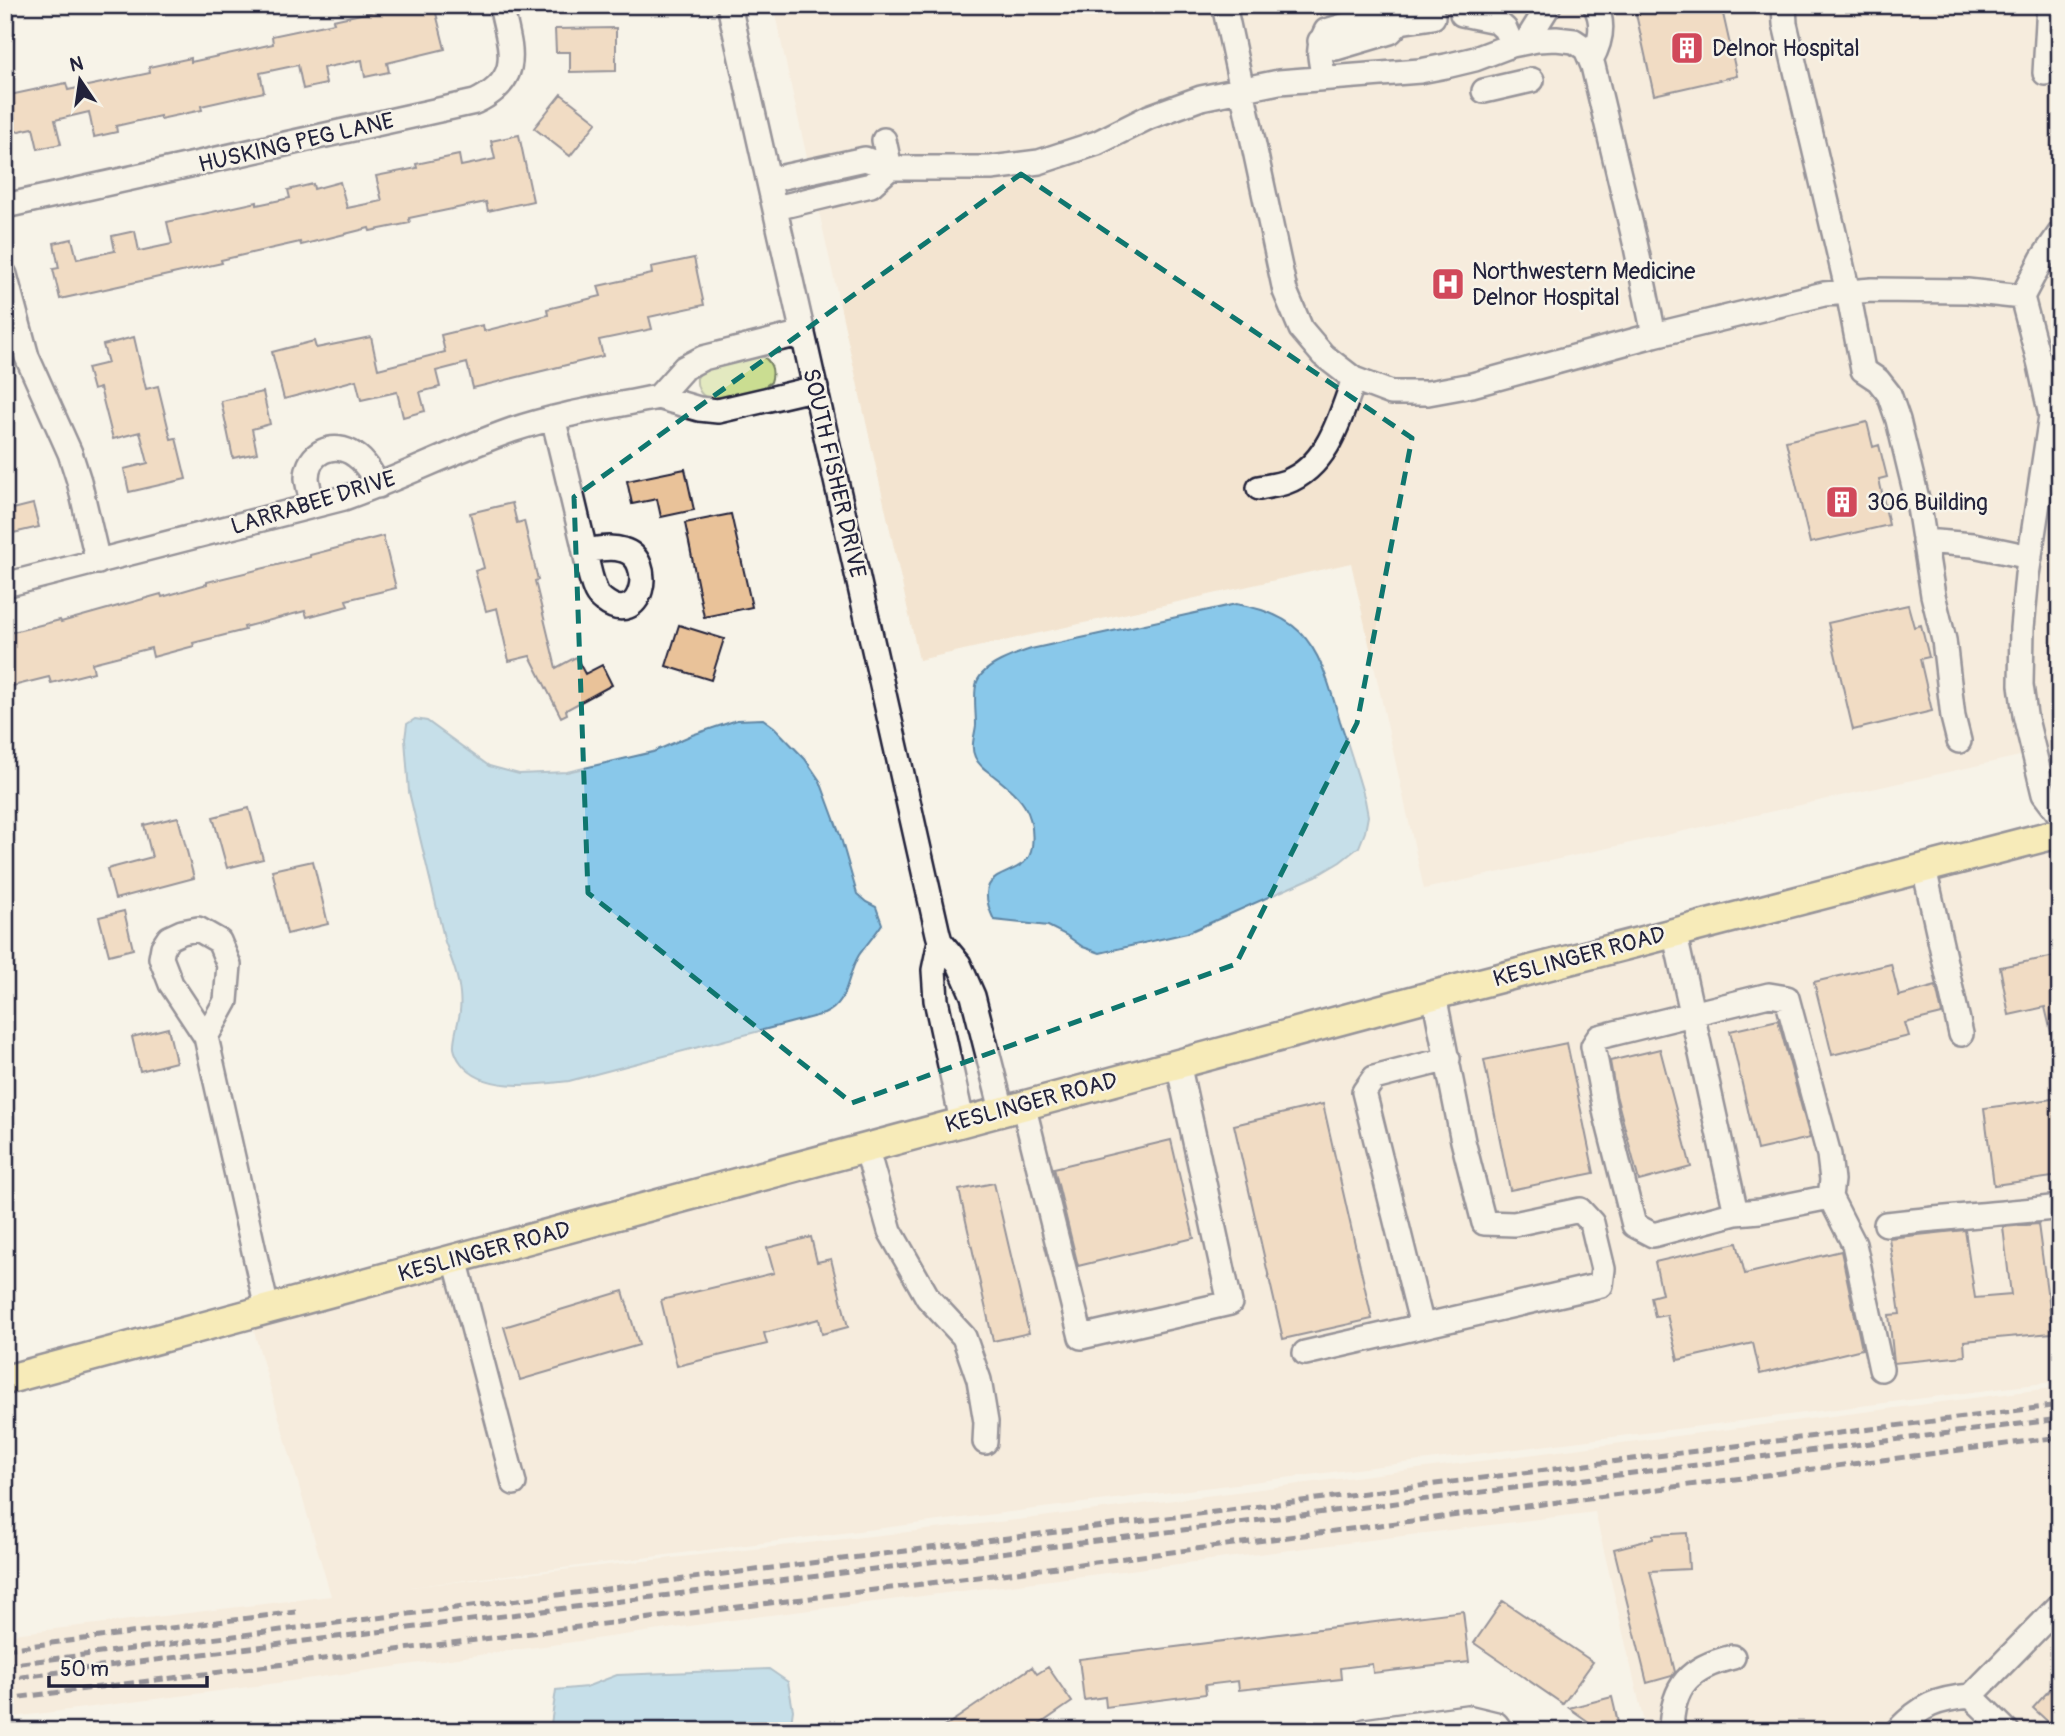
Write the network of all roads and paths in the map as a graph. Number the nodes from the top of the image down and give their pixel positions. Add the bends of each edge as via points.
1 (501, 5) edge
2 (729, 5) edge
3 (1224, 5) edge
4 (1549, 5) edge
5 (1595, 5) edge
6 (1784, 5) edge
7 (2049, 5) edge
8 (1462, 14) dead end
9 (1433, 17) dead end
10 (1519, 43) junction
11 (1591, 60) junction
12 (2045, 73) dead end
13 (1324, 78) junction
14 (1532, 80) dead end
15 (1242, 89) junction
16 (1484, 91) dead end
17 (884, 140) dead end
18 (890, 168) junction
19 (769, 180) junction
20 (5, 206) edge
21 (776, 208) junction
22 (2060, 233) edge
23 (5, 275) edge
24 (1848, 292) junction
25 (2022, 297) junction
26 (803, 332) junction
27 (1654, 335) junction
28 (1354, 379) junction
29 (816, 388) junction
30 (658, 397) junction
31 (2051, 416) junction
32 (553, 418) junction
33 (2060, 450) edge
34 (378, 486) junction
35 (1259, 488) dead end
36 (313, 506) junction
37 (1924, 541) junction
38 (585, 551) dead end
39 (2030, 557) junction
40 (98, 562) junction
41 (5, 585) edge
42 (1959, 741) dead end
43 (2060, 816) edge
44 (2060, 833) edge
45 (1924, 868) junction
46 (1674, 932) junction
47 (939, 938) junction
48 (1434, 995) junction
49 (1693, 1013) junction
50 (1961, 1034) dead end
51 (205, 1037) dead end
52 (1448, 1059) junction
53 (1178, 1063) junction
54 (1012, 1107) junction
55 (962, 1121) junction
56 (866, 1147) junction
57 (1830, 1197) junction
58 (2059, 1207) edge
59 (1736, 1213) junction
60 (2060, 1213) edge
61 (1886, 1224) dead end
62 (455, 1259) junction
63 (267, 1309) junction
64 (1422, 1326) junction
65 (1305, 1353) dead end
66 (1881, 1369) dead end
67 (5, 1380) edge
68 (985, 1442) dead end
69 (514, 1483) dead end
70 (2060, 1605) edge
71 (1733, 1657) dead end
72 (1971, 1696) junction
73 (1365, 1731) edge
74 (1501, 1731) edge
75 (1671, 1731) edge
76 (1897, 1731) edge
77 (2007, 1731) edge

1 - 20 street, HUSKING PEG LANE via 512,57 510,68 497,88 475,102
2 - 19 street, SOUTH FISHER DRIVE
3 - 15 street
4 - 10 street
5 - 11 street via 1601,38
6 - 24 street
7 - 12 street
8 - 10 street via 1496,21
9 - 13 street via 1400,22 1390,32 1336,48 1321,41 1318,49
10 - 11 street via 1574,41 1586,49
10 - 13 street via 1420,71
11 - 27 street
13 - 15 street
14 - 16 street
15 - 18 street via 1174,107 1097,143 1039,162 991,169
15 - 28 street via 1285,291 1301,328 1323,355
17 - 18 street
18 - 19 street via 865,159
18 - 21 street via 871,185
19 - 21 street, SOUTH FISHER DRIVE
21 - 26 street, SOUTH FISHER DRIVE
22 - 25 street
23 - 40 street via 27,357 70,453
24 - 25 street
24 - 27 street via 1799,299
24 - 37 street via 1863,370 1889,394 1898,420
25 - 31 street
26 - 29 street, SOUTH FISHER DRIVE
26 - 30 street via 703,358 684,368
27 - 28 street via 1428,393 1391,393
28 - 35 street via 1335,433 1314,465 1287,482
29 - 30 street, LARRABEE DRIVE via 718,411
29 - 47 street, SOUTH FISHER DRIVE
30 - 32 street, LARRABEE DRIVE
31 - 33 street
31 - 39 street
32 - 34 street, LARRABEE DRIVE via 512,430
32 - 38 street
34 - 36 street, LARRABEE DRIVE
34 - 36 street via 355,454 328,448 309,466
36 - 40 street, LARRABEE DRIVE
37 - 39 street
37 - 42 street
39 - 43 street via 2021,685 2044,794
40 - 41 street, LARRABEE DRIVE
44 - 45 main road, KESLINGER ROAD
45 - 46 main road, KESLINGER ROAD
45 - 50 street
46 - 48 main road, KESLINGER ROAD
46 - 49 street
47 - 54 street, SOUTH FISHER DRIVE via 959,964 973,996
47 - 55 street, SOUTH FISHER DRIVE via 936,1000
48 - 52 street
48 - 53 main road, KESLINGER ROAD
49 - 57 street via 1769,995 1787,998 1829,1155
49 - 59 street
49 - 59 street via 1599,1037 1593,1046 1606,1115 1634,1225 1653,1235
51 - 63 street
52 - 64 street via 1374,1078 1364,1092
52 - 64 street via 1483,1223 1514,1224 1580,1210 1592,1223 1603,1269 1601,1285
53 - 54 main road, KESLINGER ROAD
53 - 54 street, SOUTH FISHER DRIVE via 1230,1303 1081,1337
54 - 55 main road, KESLINGER ROAD
55 - 56 main road, KESLINGER ROAD
56 - 62 main road, KESLINGER ROAD
56 - 68 street via 890,1231 928,1298 964,1337 979,1380
57 - 59 street
57 - 66 street via 1854,1244
58 - 60 street
58 - 61 street
62 - 63 main road, KESLINGER ROAD
62 - 69 street
63 - 67 main road, KESLINGER ROAD
64 - 65 street
70 - 72 street
71 - 75 street via 1689,1676 1675,1701
72 - 76 street via 1944,1698 1926,1706
72 - 77 street
73 - 74 street via 1467,1717 1496,1724

